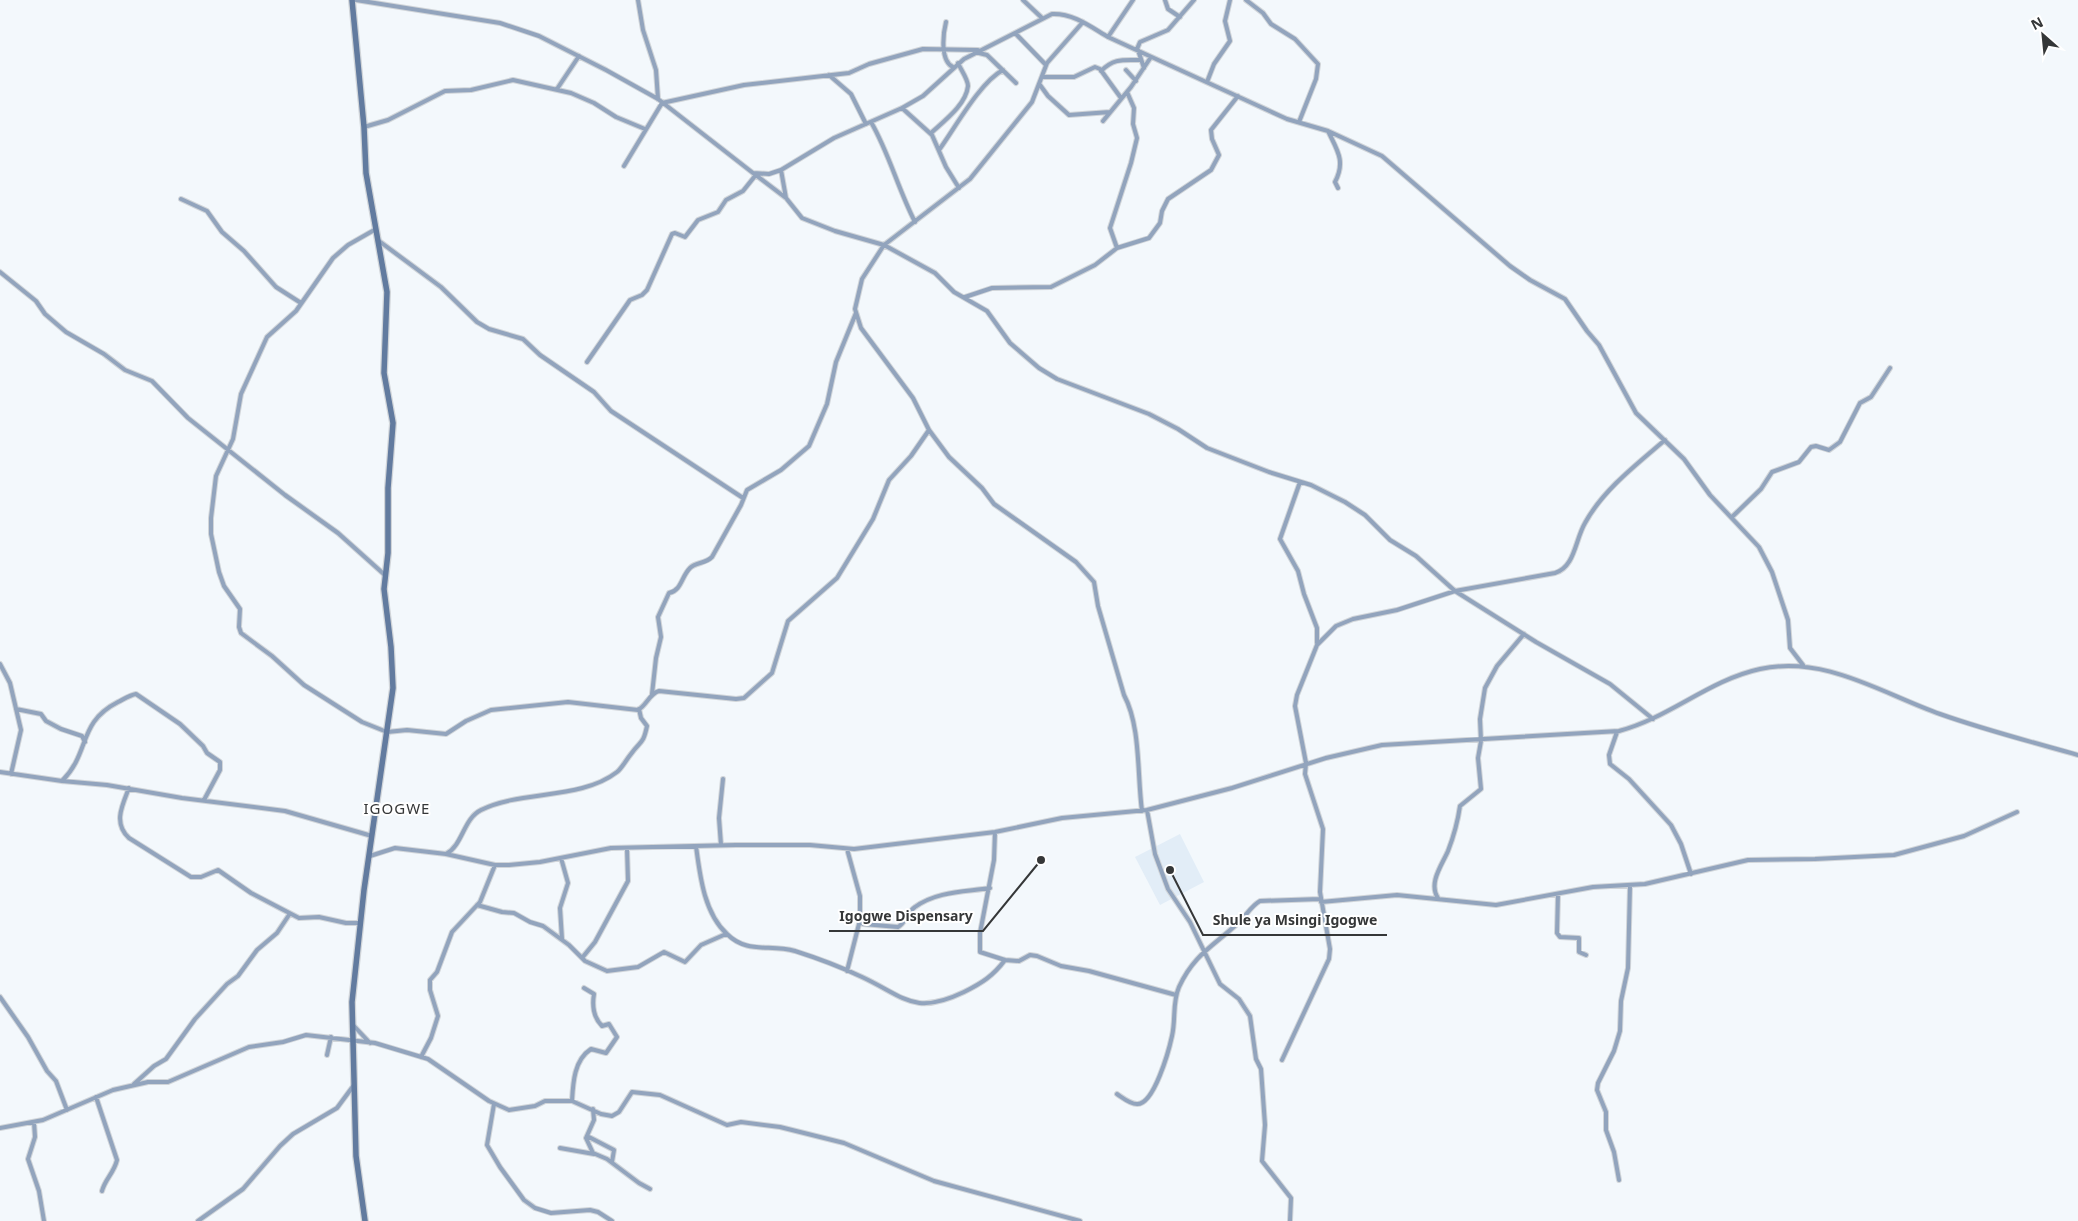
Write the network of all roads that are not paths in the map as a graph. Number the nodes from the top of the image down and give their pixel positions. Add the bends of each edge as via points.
1 (352, 0) edge
2 (356, 0) edge
3 (638, 0) edge
4 (1023, 0) edge
5 (1133, 0) edge
6 (1164, 0) edge
7 (1194, 0) edge
8 (1230, 0) edge
9 (1246, 0) edge
10 (1041, 17) junction
11 (1180, 17) junction
12 (946, 22) dead end
13 (1083, 22) junction
14 (1015, 32) junction
15 (1108, 37) junction
16 (944, 49) junction
17 (1137, 50) junction
18 (976, 51) junction
19 (579, 56) junction
20 (1151, 57) junction
21 (1140, 60) junction
22 (948, 63) junction
23 (958, 64) junction
24 (1046, 65) junction
25 (953, 67) junction
26 (1144, 68) junction
27 (1003, 70) junction
28 (1126, 70) dead end
29 (1101, 72) junction
30 (829, 75) junction
31 (945, 75) junction
32 (1042, 77) junction
33 (1136, 81) junction
34 (1207, 82) junction
35 (1016, 83) dead end
36 (1040, 85) junction
37 (557, 89) junction
38 (1127, 92) junction
39 (1238, 96) junction
40 (1121, 98) junction
41 (658, 99) junction
42 (662, 103) junction
43 (902, 108) junction
44 (1110, 112) junction
45 (1103, 121) dead end
46 (1299, 122) junction
47 (869, 123) junction
48 (364, 127) junction
49 (645, 129) junction
50 (1328, 131) junction
51 (931, 133) junction
52 (939, 150) junction
53 (624, 166) dead end
54 (780, 170) junction
55 (754, 174) junction
56 (959, 188) junction
57 (1338, 188) dead end
58 (786, 198) junction
59 (181, 199) dead end
60 (915, 222) junction
61 (376, 228) junction
62 (379, 242) junction
63 (884, 245) junction
64 (1117, 248) junction
65 (0, 272) edge
66 (965, 297) junction
67 (301, 303) junction
68 (856, 313) junction
69 (587, 362) dead end
70 (1890, 368) dead end
71 (929, 430) junction
72 (1665, 440) junction
73 (229, 450) junction
74 (1300, 482) junction
75 (743, 498) junction
76 (1732, 517) junction
77 (386, 576) junction
78 (1455, 591) junction
79 (1524, 634) junction
80 (1317, 645) junction
81 (0, 664) edge
82 (1803, 665) junction
83 (652, 694) junction
84 (16, 709) junction
85 (640, 709) junction
86 (1653, 719) junction
87 (387, 732) junction
88 (1617, 732) junction
89 (1481, 741) junction
90 (84, 742) junction
91 (2078, 755) edge
92 (1306, 763) junction
93 (0, 772) edge
94 (11, 774) junction
95 (723, 779) dead end
96 (62, 781) junction
97 (129, 788) junction
98 (204, 800) junction
99 (1144, 810) junction
100 (2017, 812) dead end
101 (994, 832) junction
102 (372, 836) junction
103 (721, 845) junction
104 (696, 846) junction
105 (627, 848) junction
106 (847, 849) junction
107 (446, 854) junction
108 (370, 856) junction
109 (561, 858) junction
110 (495, 865) junction
111 (1691, 874) junction
112 (1630, 886) junction
113 (990, 888) junction
114 (1558, 894) junction
115 (1438, 898) junction
116 (1321, 900) junction
117 (477, 906) junction
118 (289, 915) junction
119 (860, 920) junction
120 (360, 923) junction
121 (726, 934) junction
122 (562, 940) junction
123 (1203, 950) junction
124 (1586, 955) dead end
125 (582, 958) junction
126 (1005, 960) junction
127 (847, 971) junction
128 (584, 988) dead end
129 (1176, 995) junction
130 (0, 998) edge
131 (352, 1024) junction
132 (332, 1037) junction
133 (353, 1040) junction
134 (370, 1043) junction
135 (327, 1055) dead end
136 (422, 1057) junction
137 (1282, 1060) dead end
138 (356, 1083) junction
139 (132, 1086) junction
140 (1117, 1094) dead end
141 (96, 1097) junction
142 (572, 1101) junction
143 (494, 1104) junction
144 (593, 1109) junction
145 (67, 1110) junction
146 (34, 1122) junction
147 (0, 1128) edge
148 (587, 1136) junction
149 (560, 1148) dead end
150 (594, 1154) junction
151 (612, 1162) junction
152 (1619, 1180) dead end
153 (650, 1189) dead end
154 (102, 1190) dead end
155 (44, 1221) edge
156 (198, 1221) edge
157 (365, 1221) edge
158 (612, 1221) edge
159 (1080, 1221) edge
160 (1290, 1221) edge

1 - 48 main road
2 - 19 street via 500,23 539,36
3 - 41 street via 643,30 656,70
4 - 10 street
5 - 15 street
6 - 11 street via 1168,9
7 - 11 street
8 - 34 street via 1225,20 1230,41 1214,64
9 - 46 street via 1271,24 1289,34 1318,64 1316,79
10 - 13 street via 1060,13
10 - 14 street
11 - 17 street via 1168,30 1140,42
12 - 16 street
13 - 15 street
13 - 24 street
14 - 18 street
14 - 24 street
15 - 17 street
16 - 18 street
16 - 22 street
16 - 30 street via 923,49
17 - 20 street
17 - 21 street
18 - 23 street
18 - 27 street via 987,55
19 - 37 street
19 - 41 street
20 - 26 street
20 - 34 street
21 - 26 street
21 - 29 street via 1119,59
22 - 25 street
22 - 31 street
23 - 25 street
23 - 51 street via 967,88 954,111
24 - 32 street
25 - 31 street
26 - 33 street
27 - 35 street
27 - 52 street via 978,95
28 - 33 street
29 - 32 street via 1096,68 1074,77
29 - 40 street
30 - 42 street via 728,88
30 - 47 street via 851,94
31 - 43 street via 923,96
32 - 36 street
33 - 38 street
34 - 39 street
36 - 44 street via 1069,115
36 - 56 street via 1028,107 970,179
37 - 48 street via 512,80 470,90 448,90 388,120
37 - 49 street via 594,103 608,113
38 - 40 street
38 - 64 street via 1134,108 1133,124 1137,138 1110,228
39 - 46 street
39 - 64 street via 1212,130 1219,155 1214,167 1168,199 1152,236
40 - 44 street
41 - 42 street
42 - 49 street
42 - 55 street
43 - 47 street
43 - 51 street
44 - 45 street
46 - 50 street
47 - 54 street via 834,138
47 - 60 street via 882,140 899,189
48 - 61 main road via 366,173
49 - 53 street
50 - 57 street via 1339,153 1341,170 1335,182
50 - 72 street via 1382,156 1510,266 1566,299 1599,345 1636,413
51 - 52 street
52 - 56 street
54 - 55 street
54 - 58 street
55 - 58 street
55 - 69 street via 740,193 726,200 718,212 698,220 685,237 672,234 647,290 630,300
56 - 60 street
58 - 63 street via 802,218
59 - 67 street via 207,211 222,232 276,287
60 - 63 street
61 - 62 main road
61 - 67 street via 333,258
62 - 75 street via 441,287 477,322 523,339 540,356 594,392 611,411
62 - 77 main road via 387,292 384,373 393,423
63 - 66 street via 935,273 954,292
63 - 68 street via 862,279
64 - 66 street via 1095,266 1050,287 992,288
65 - 73 street via 36,301 45,314 66,332 125,370 152,381 182,412
66 - 74 street via 987,311 1010,343 1057,379 1149,414 1207,448
67 - 73 street via 267,337 262,347 241,394
68 - 71 street via 861,328 913,398
68 - 75 street via 836,362 827,404 809,446 781,470 750,486
70 - 76 street via 1871,397 1860,403 1837,446 1829,450 1811,447 1799,462 1772,472 1761,489
71 - 83 street via 912,456 889,480 874,519 842,572 788,621 770,676 741,699 664,690
71 - 99 street via 949,457 994,504 1076,562 1094,582 1124,695 1130,702
72 - 76 street via 1684,458 1710,494
72 - 78 street via 1633,468 1594,510 1584,524 1565,569
73 - 77 street via 338,533
73 - 87 street via 216,476 211,534 220,577 241,611 240,631 316,693 351,716
74 - 78 street via 1334,495 1356,508 1390,540 1416,556
74 - 80 street via 1280,539 1298,571 1315,621
75 - 83 street via 710,559 693,565 677,590 670,592 664,602 658,617 661,637
76 - 82 street via 1765,557 1788,620 1790,648
77 - 87 main road via 384,600 393,675
78 - 79 street
78 - 80 street via 1397,610 1343,622
79 - 86 street via 1610,684
79 - 89 street via 1488,681 1480,719
80 - 92 street via 1295,701
81 - 84 street via 10,683
82 - 86 street via 1746,672
82 - 91 street via 1836,672 1940,714
83 - 85 street
84 - 90 street via 41,714 46,721 82,736
84 - 94 street via 21,735
85 - 87 street via 633,711 575,703 546,704 491,710 446,734 407,730
85 - 107 street via 641,718 647,726 644,739 618,772 576,789 501,802 481,810 472,817 455,846
86 - 88 street
87 - 102 main road
88 - 89 street
88 - 111 street via 1609,755 1610,764 1671,824
89 - 92 street via 1382,745
89 - 115 street via 1478,758 1480,792 1460,806 1457,824 1441,861 1434,889
90 - 96 street via 79,758
90 - 98 street via 92,722 104,709 136,694 180,724 220,762 220,770
92 - 99 street via 1230,789
92 - 116 street via 1305,774 1323,829
93 - 94 street
94 - 96 street
95 - 103 street via 719,818
96 - 97 street
97 - 98 street
97 - 118 street via 119,821 120,828 128,837 187,875 202,877 218,870
98 - 102 street via 285,812
99 - 101 street via 1031,822
99 - 123 street via 1164,879
100 - 111 street via 1964,836 1894,855 1748,860
101 - 106 street
101 - 113 street
102 - 108 main road
103 - 104 street
103 - 106 street via 810,845
104 - 105 street
104 - 121 street via 703,890
105 - 109 street via 601,849
105 - 125 street via 628,882 595,942
106 - 119 street via 860,896
107 - 108 street via 396,848
107 - 110 street
108 - 120 main road
109 - 110 street via 521,865
109 - 122 street via 568,883 560,908
110 - 117 street
111 - 112 street
112 - 114 street via 1593,887
112 - 152 street via 1628,968 1621,1001 1620,1031 1597,1090 1606,1112 1606,1130
113 - 119 street via 948,893 923,902 911,910 898,927 866,924
113 - 126 street via 980,933 980,952
114 - 115 street via 1496,905
114 - 124 street via 1556,933 1560,937 1579,938 1579,952
115 - 116 street via 1397,895
116 - 123 street via 1260,902
116 - 137 street via 1329,959
117 - 122 street via 516,913
117 - 136 street via 452,932 437,972 430,980 438,1016
118 - 120 street via 301,919 319,917
118 - 139 street via 277,933 257,950 238,976 195,1019 166,1059
119 - 127 street
120 - 131 main road
121 - 125 street via 701,945 684,963 664,952 638,967 610,972
121 - 127 street via 745,946 775,946
122 - 125 street
123 - 129 street
123 - 160 street via 1220,984 1239,999 1250,1016 1256,1059 1261,1069 1265,1125 1262,1161 1291,1198
126 - 127 street via 985,982 947,1000 929,1004 908,1002
126 - 129 street via 1021,961 1030,955 1037,956 1061,966
128 - 142 street via 594,994 593,1011 599,1023 602,1026 609,1024 618,1037 606,1053 591,1049 584,1055 573,1078
129 - 140 street via 1172,1035 1153,1093 1140,1104
130 - 145 street via 56,1081
131 - 133 main road
131 - 134 street
132 - 133 street
132 - 135 street
132 - 139 street via 306,1035 250,1047 170,1081
133 - 134 street
133 - 138 main road
134 - 136 street
136 - 143 street
138 - 156 street via 337,1108 293,1134 243,1188
138 - 157 main road via 356,1156
139 - 141 street
141 - 145 street
141 - 154 street via 116,1160
142 - 143 street via 545,1101 509,1110
142 - 144 street
143 - 158 street via 487,1145 524,1200 551,1214 590,1210
144 - 148 street via 594,1120
144 - 159 street via 612,1116 619,1112 632,1093 657,1094 723,1124 743,1122 809,1133 884,1158 934,1181
145 - 146 street
146 - 147 street
146 - 155 street via 35,1137 28,1158 39,1190
148 - 150 street
148 - 151 street via 614,1150
149 - 150 street
150 - 151 street
151 - 153 street

